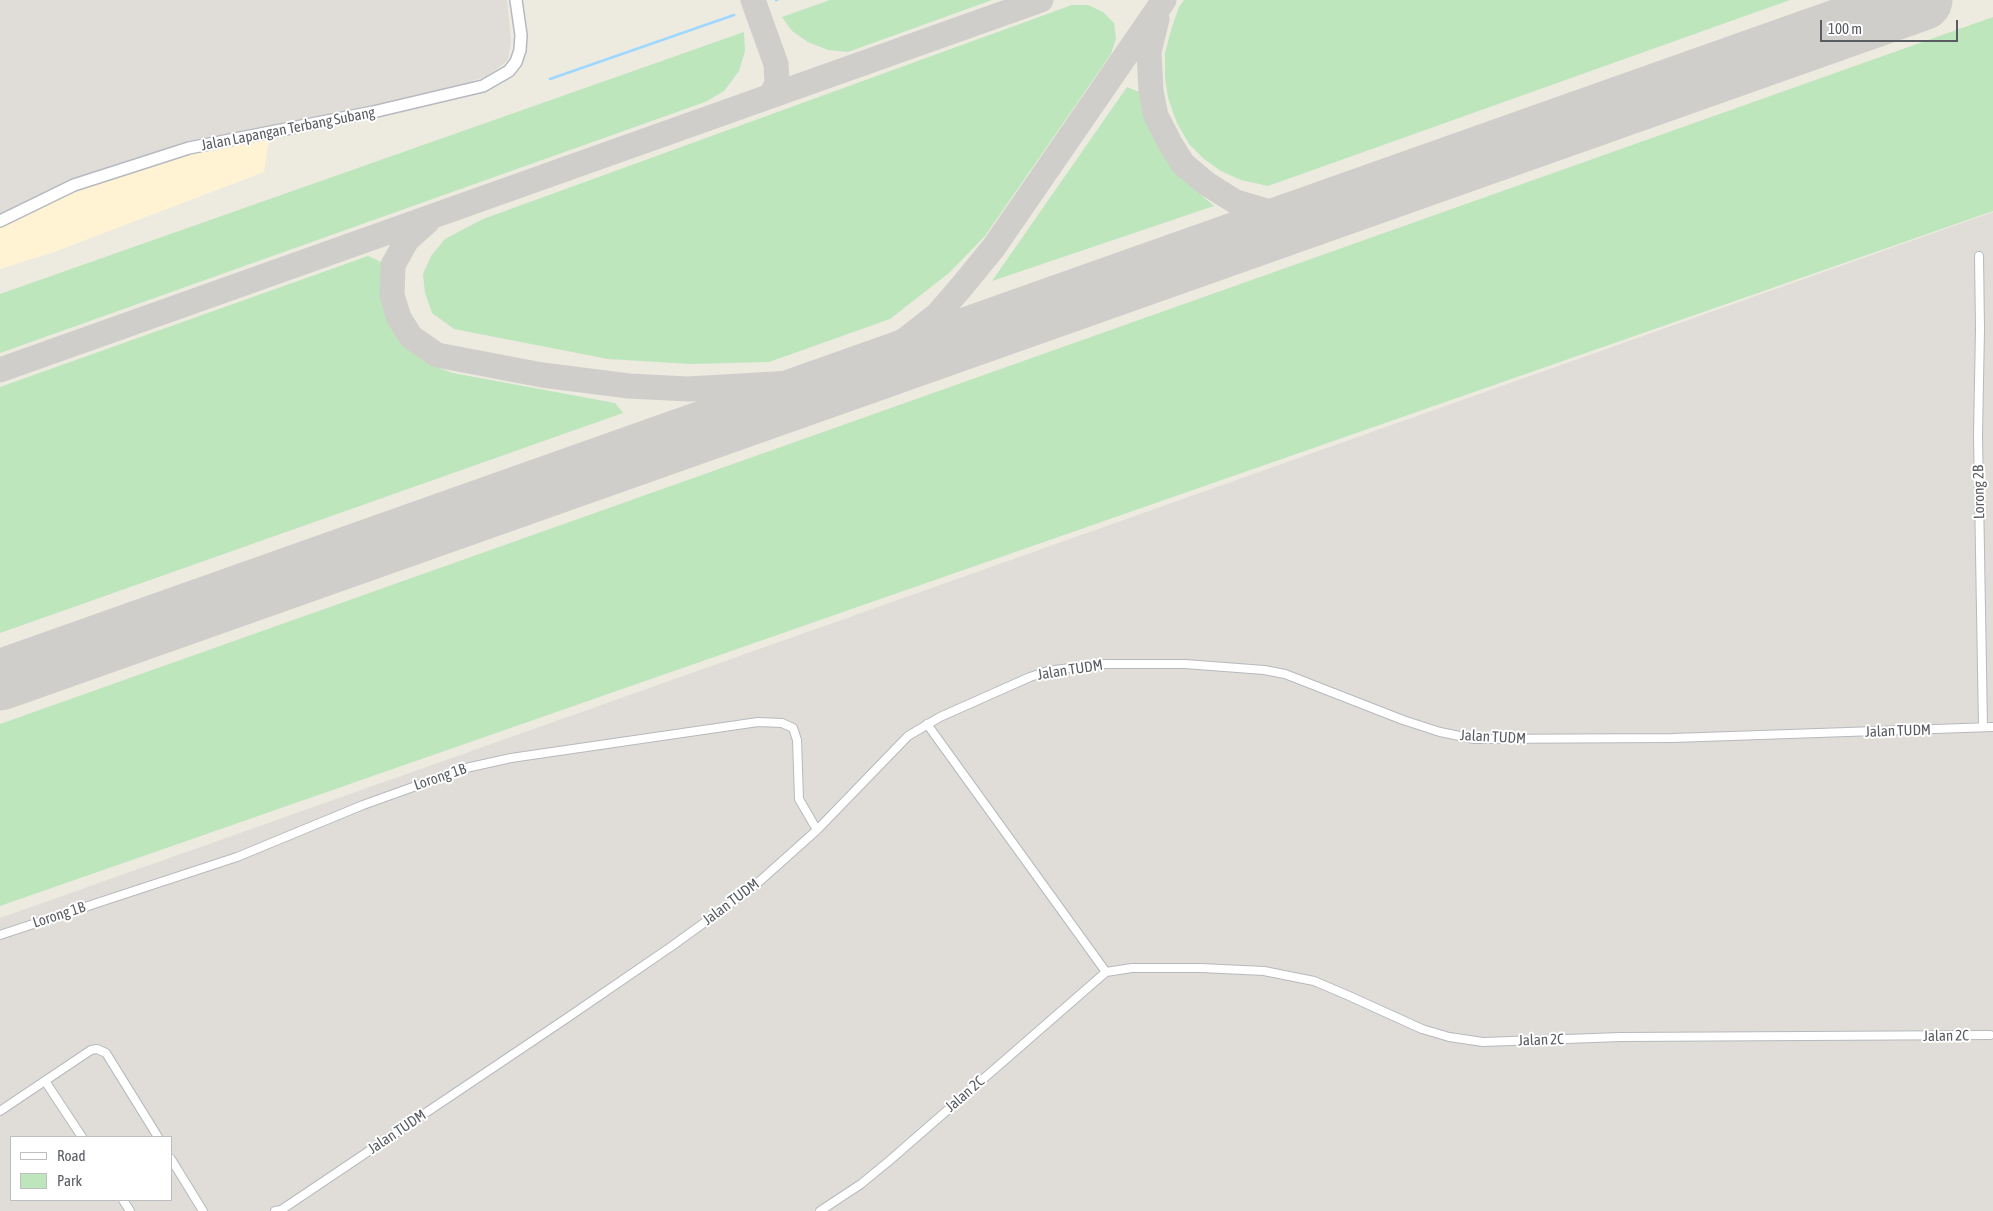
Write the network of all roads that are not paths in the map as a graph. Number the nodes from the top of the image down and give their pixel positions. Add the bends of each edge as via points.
1 (516, 0) edge
2 (0, 221) edge
3 (1980, 256) dead end
4 (927, 724) junction
5 (1983, 727) junction
6 (1993, 727) edge
7 (817, 830) junction
8 (0, 935) edge
9 (1106, 972) junction
10 (1990, 1035) dead end
11 (45, 1081) junction
12 (0, 1110) edge
13 (81, 1136) edge
14 (157, 1136) edge
15 (172, 1161) edge
16 (279, 1210) edge
17 (203, 1211) edge
18 (820, 1211) edge

1 - 2 street, Jalan Lapangan Terbang Subang via 521,34 516,62 509,71 483,86 372,112 189,148 74,185
3 - 5 street, Lorong 2B via 1978,435
4 - 5 street, Jalan TUDM via 1048,671 1100,664 1185,664 1285,674 1403,720 1474,739 1673,738
4 - 7 street, Jalan TUDM via 908,736
4 - 9 street
5 - 6 street, Jalan TUDM
7 - 8 street, Lorong 1B via 799,800 796,733 789,726 765,721 511,758 466,768 363,804 237,856
7 - 16 street, Jalan TUDM via 761,880 672,946
9 - 10 street, Jalan 2C via 1132,968 1264,971 1314,982 1422,1029 1483,1042 1621,1037
9 - 18 street, Jalan 2C via 895,1156
11 - 12 street
11 - 13 street
11 - 14 street via 91,1050 106,1053
15 - 17 street

